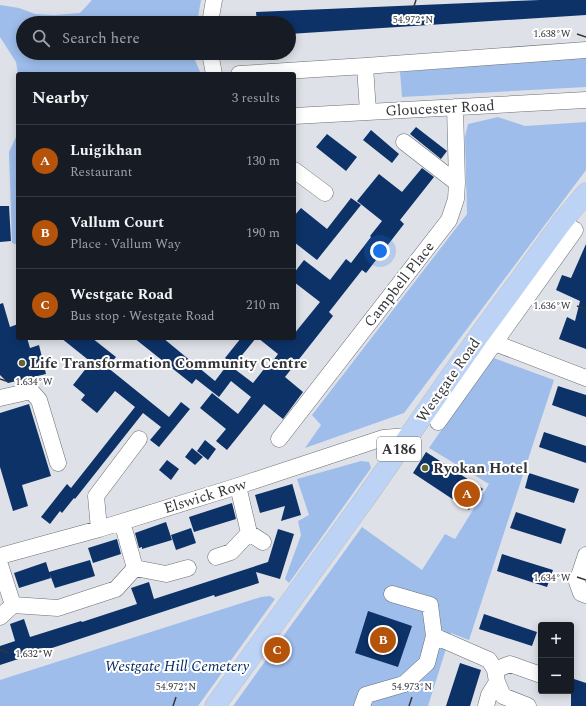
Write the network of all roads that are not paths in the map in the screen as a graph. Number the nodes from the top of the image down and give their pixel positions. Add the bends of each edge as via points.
1 (214, 0) edge
2 (211, 16) edge
3 (586, 50) edge
4 (211, 60) edge
5 (365, 66) junction
6 (214, 72) edge
7 (271, 72) edge
8 (586, 100) edge
9 (455, 107) junction
10 (368, 112) junction
11 (296, 116) edge
12 (404, 142) dead end
13 (296, 171) edge
14 (457, 183) junction
15 (325, 193) dead end
16 (586, 193) edge
17 (574, 229) edge
18 (495, 343) junction
19 (586, 378) edge
20 (0, 398) edge
21 (438, 422) dead end
22 (408, 436) junction
23 (139, 439) dead end
24 (279, 439) dead end
25 (58, 463) dead end
26 (238, 486) junction
27 (122, 522) junction
28 (99, 529) junction
29 (248, 534) junction
30 (262, 542) dead end
31 (586, 555) edge
32 (0, 556) edge
33 (216, 557) dead end
34 (0, 565) edge
35 (135, 568) junction
36 (188, 568) dead end
37 (392, 594) dead end
38 (586, 595) edge
39 (13, 605) junction
40 (0, 617) edge
41 (434, 636) junction
42 (538, 673) edge
43 (496, 676) junction
44 (215, 706) edge
45 (362, 706) edge
46 (486, 706) edge
47 (528, 706) edge

1 - 2 street
3 - 5 street
4 - 6 street
5 - 7 street
5 - 10 street
8 - 9 street, Gloucester Road
9 - 10 street, Gloucester Road
9 - 14 street, Campbell Place
10 - 11 street, Gloucester Road
12 - 14 street
13 - 15 street
14 - 24 street, Campbell Place via 456,199 449,220
16 - 17 main road, Westgate Road / A186
17 - 18 street via 574,234
17 - 22 main road, Westgate Road / A186 via 478,337
18 - 19 street
18 - 21 street
20 - 25 street via 32,391 39,400
22 - 26 street, Elswick Row via 383,438
22 - 44 main road, Westgate Road / A186
23 - 28 street via 96,496
26 - 27 street, Elswick Row
26 - 29 street
27 - 28 street, Elswick Row
27 - 35 street
28 - 32 street, Elswick Row
29 - 30 street
29 - 33 street via 230,552
31 - 38 street via 577,582 581,593
34 - 39 street
35 - 36 street via 166,574
35 - 39 street via 116,589 58,608
37 - 41 street via 430,605
39 - 40 street
41 - 43 street via 489,660
41 - 45 street via 427,663 404,684 366,695
42 - 43 street via 510,664
43 - 46 street
43 - 47 street via 503,696

